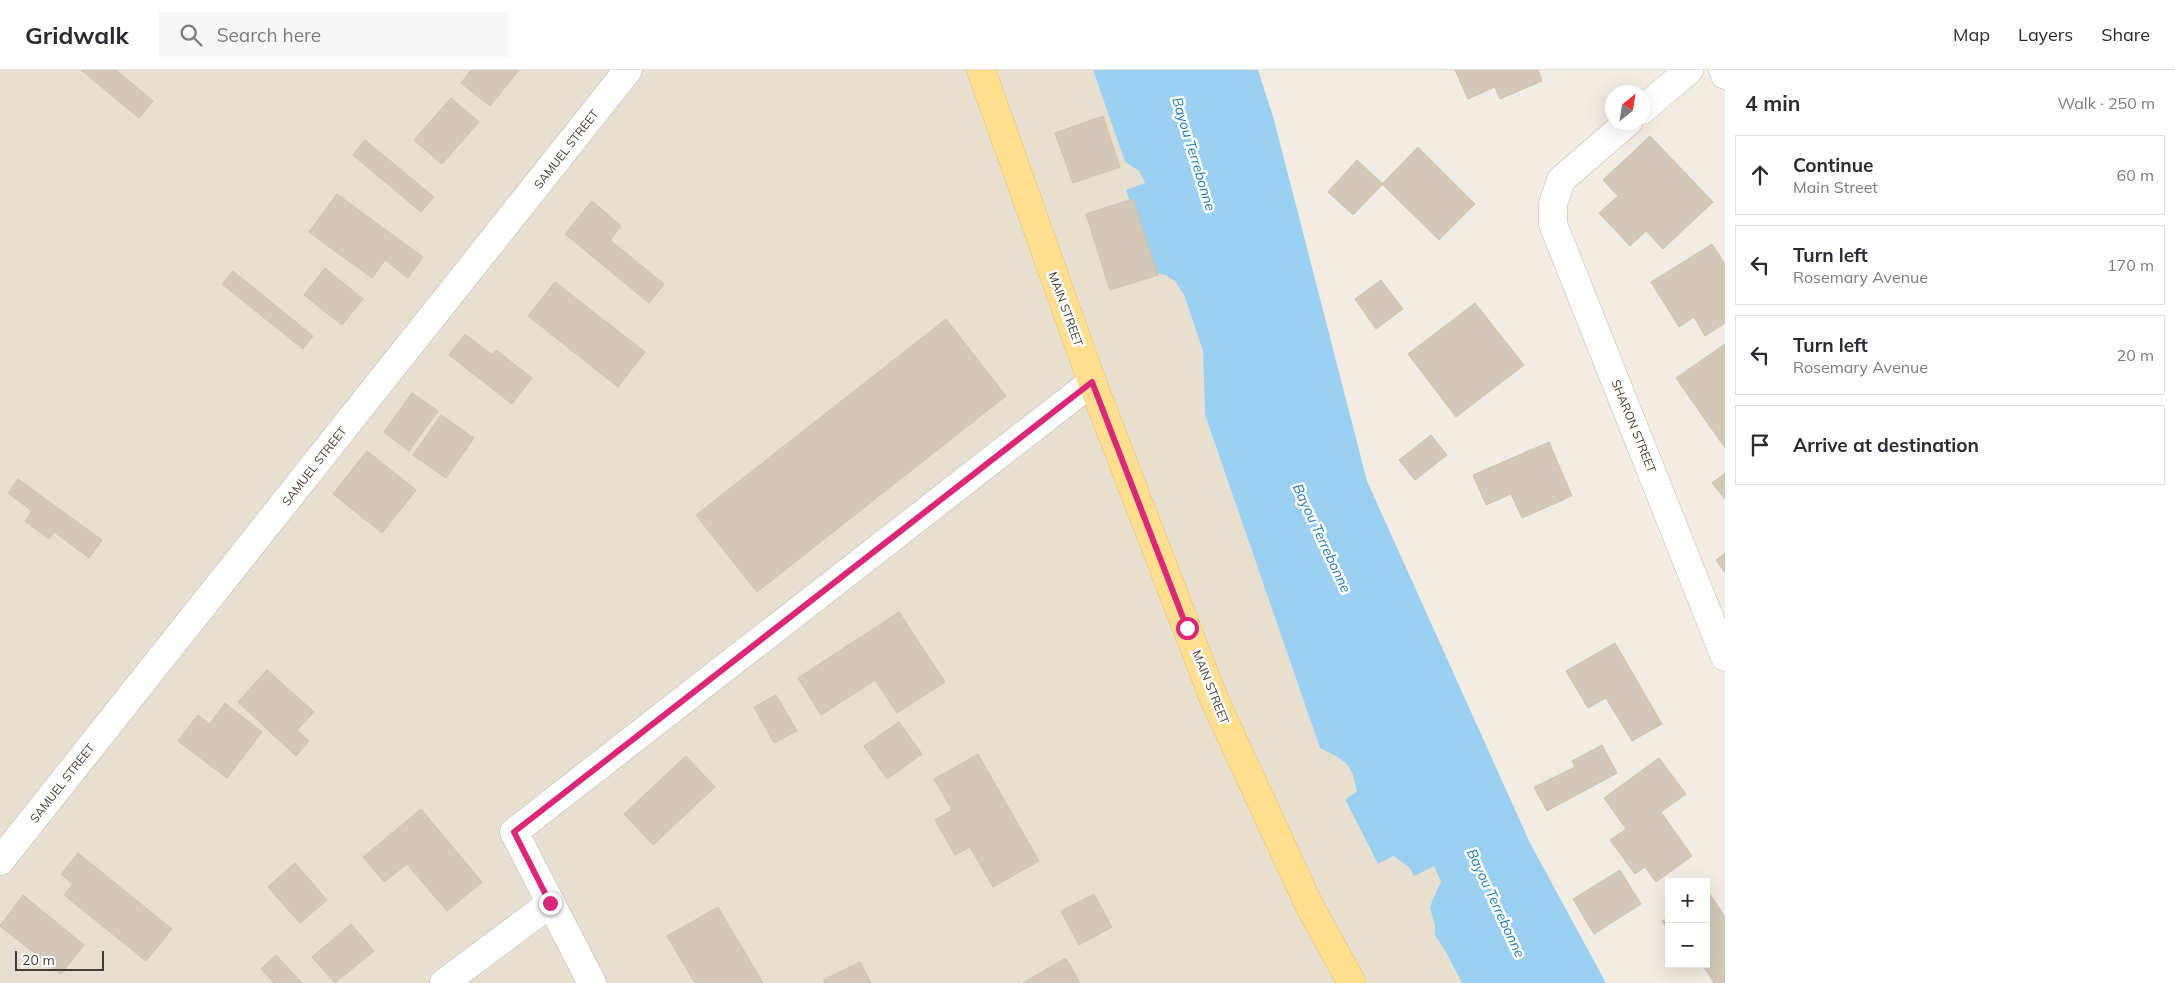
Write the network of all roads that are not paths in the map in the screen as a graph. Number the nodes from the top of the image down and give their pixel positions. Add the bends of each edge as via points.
1 (628, 70) edge
2 (981, 70) edge
3 (1688, 70) edge
4 (1723, 70) edge
5 (1725, 75) edge
6 (1650, 103) edge
7 (1619, 130) edge
8 (1092, 382) junction
9 (1725, 657) edge
10 (0, 861) edge
11 (550, 903) junction
12 (444, 983) edge
13 (592, 983) edge
14 (1352, 983) edge

1 - 10 street, SAMUEL STREET
2 - 8 main road, MAIN STREET
3 - 6 street
4 - 5 street
7 - 9 street, SHARON STREET via 1561,180 1553,204 1554,224
8 - 11 street via 514,832
8 - 14 main road, MAIN STREET via 1214,699 1310,907
11 - 12 street
11 - 13 street

